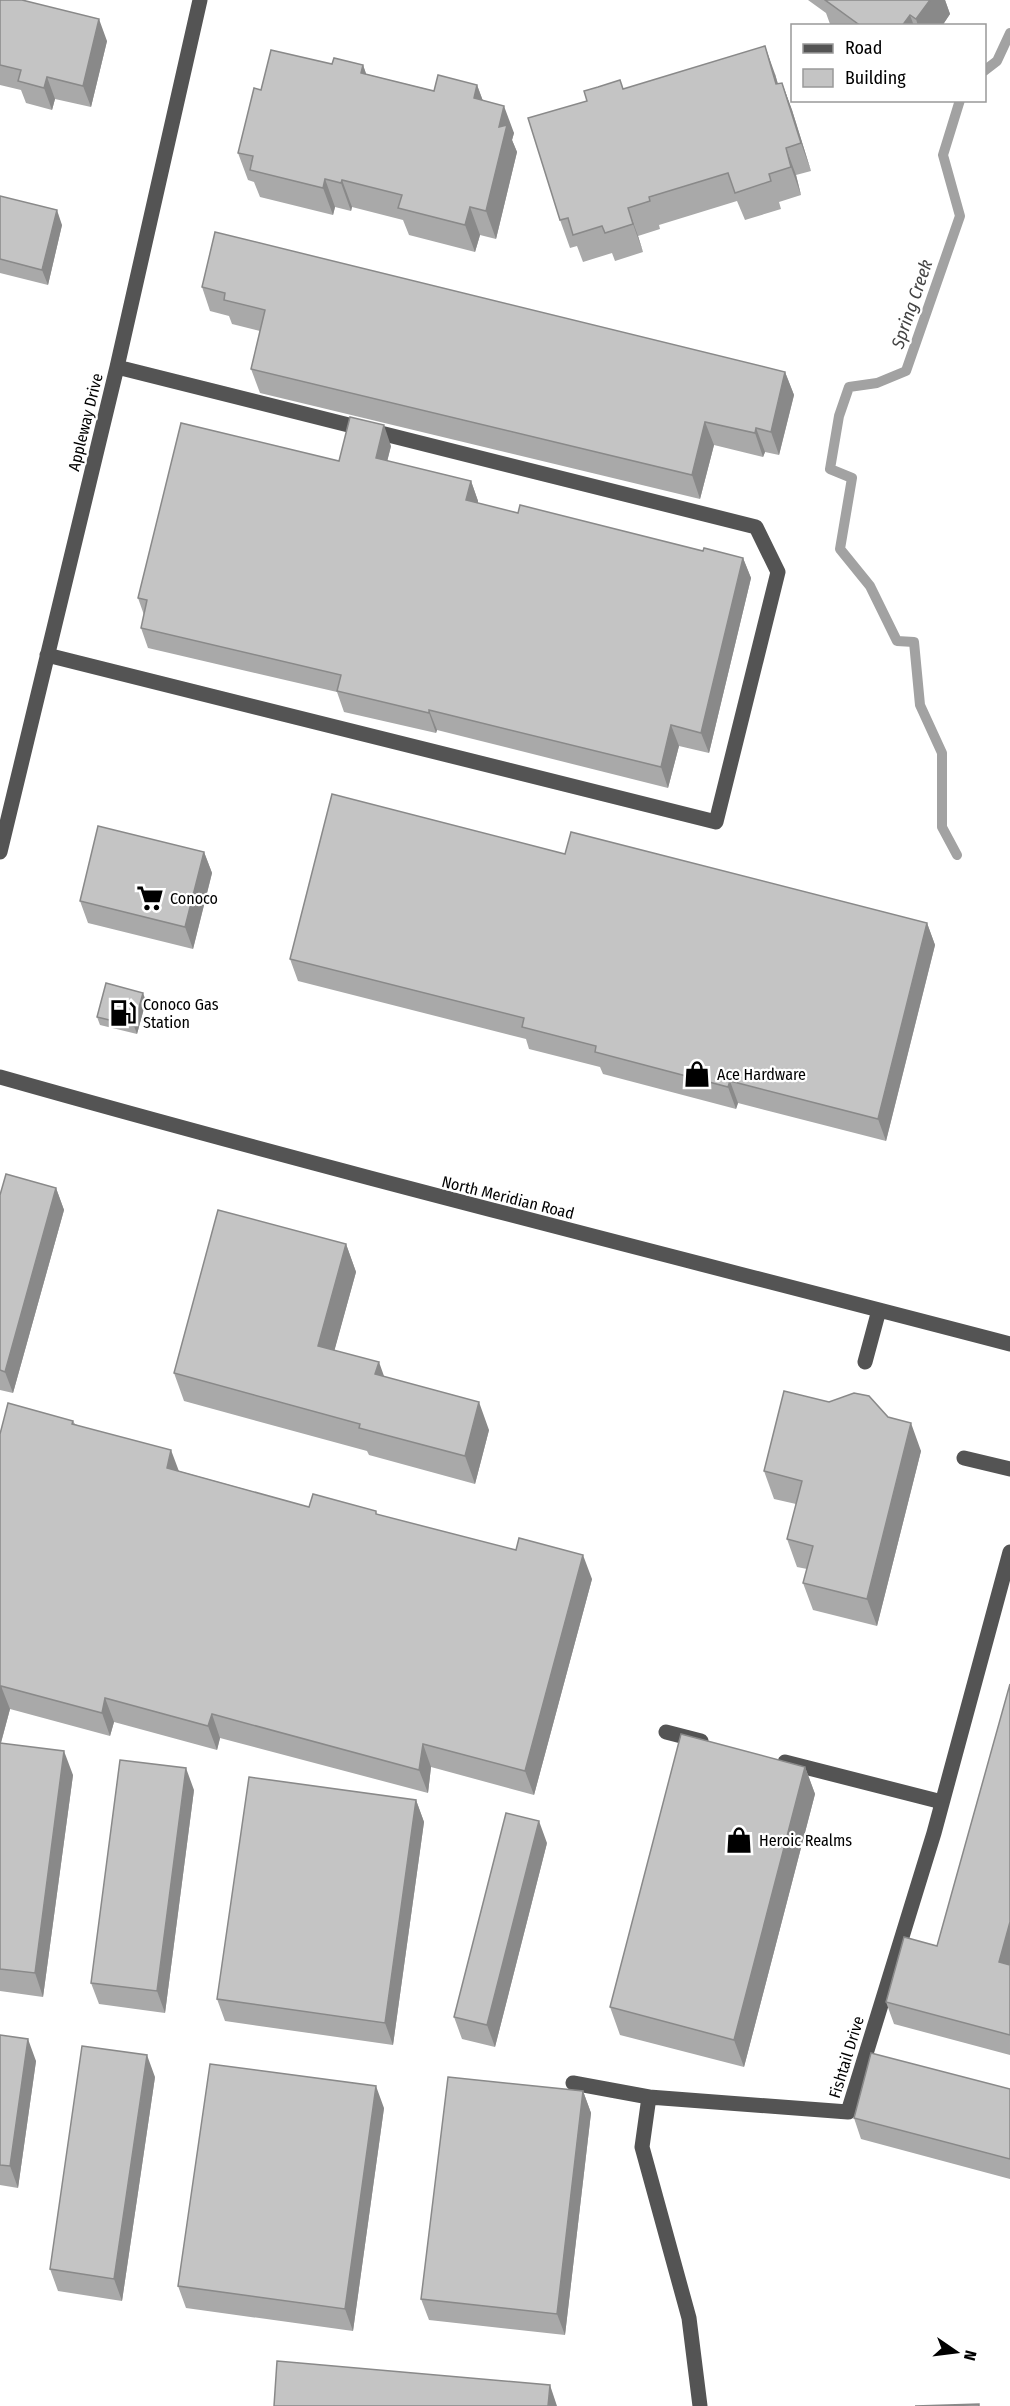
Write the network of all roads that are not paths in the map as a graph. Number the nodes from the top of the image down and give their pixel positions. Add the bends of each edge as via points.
1 (200, 0) edge
2 (117, 367) junction
3 (47, 655) junction
4 (0, 852) edge
5 (0, 1077) edge
6 (879, 1310) junction
7 (1010, 1344) edge
8 (865, 1362) dead end
9 (964, 1458) dead end
10 (1010, 1469) edge
11 (1010, 1552) edge
12 (666, 1732) dead end
13 (711, 1743) edge
14 (768, 1758) edge
15 (942, 1802) junction
16 (573, 2083) dead end
17 (649, 2097) junction
18 (700, 2406) edge

1 - 2 street, Appleway Drive
2 - 3 street, Appleway Drive
2 - 3 street via 756,526 778,572 776,584 716,822
3 - 4 street, Appleway Drive
5 - 6 street, North Meridian Road via 262,1151
6 - 7 street, North Meridian Road
6 - 8 street
9 - 10 street
11 - 15 street, Fishtail Drive
12 - 13 street
14 - 15 street
15 - 17 street, Fishtail Drive via 848,2112
16 - 17 street
17 - 18 street via 642,2147 689,2318

